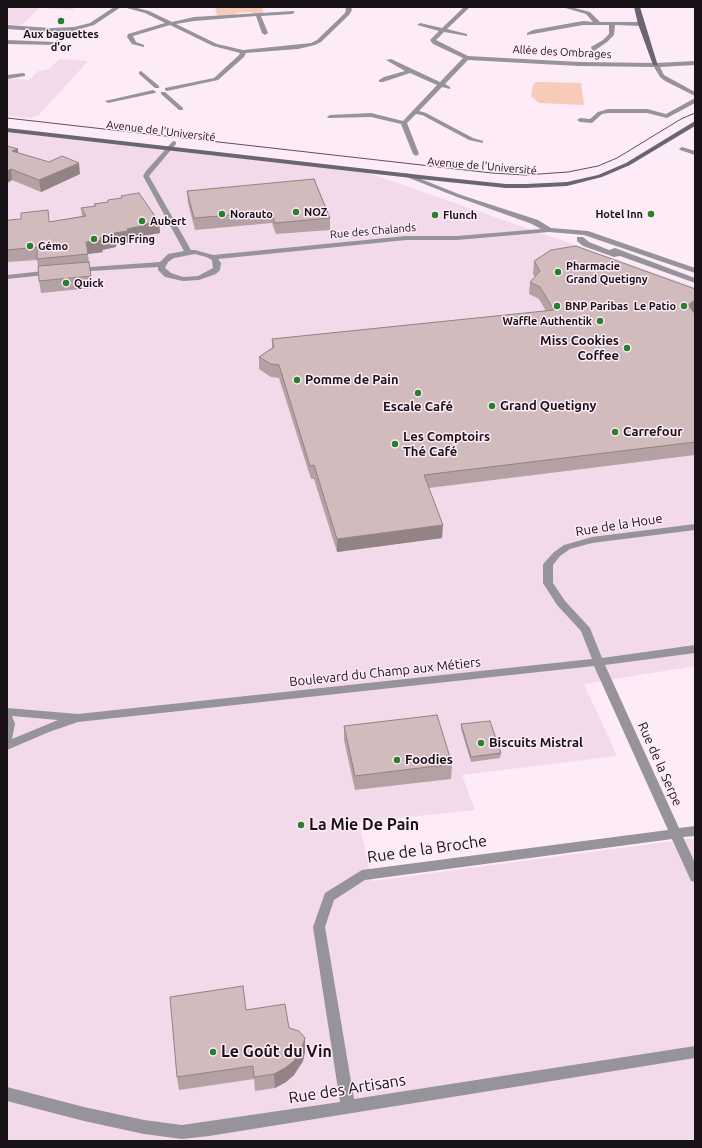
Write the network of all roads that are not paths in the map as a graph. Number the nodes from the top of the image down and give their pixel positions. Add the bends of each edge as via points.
1 (118, 7) edge
2 (126, 7) edge
3 (348, 7) edge
4 (467, 7) edge
5 (565, 7) edge
6 (638, 7) edge
7 (292, 12) dead end
8 (258, 15) junction
9 (598, 23) junction
10 (170, 24) junction
11 (612, 24) junction
12 (641, 24) junction
13 (420, 25) dead end
14 (7, 27) edge
15 (69, 29) junction
16 (442, 30) junction
17 (265, 33) dead end
18 (529, 34) dead end
19 (465, 35) dead end
20 (7, 42) edge
21 (142, 46) dead end
22 (594, 49) dead end
23 (242, 52) junction
24 (467, 58) junction
25 (389, 60) dead end
26 (695, 63) edge
27 (656, 65) junction
28 (410, 70) junction
29 (141, 73) dead end
30 (23, 75) dead end
31 (7, 77) edge
32 (382, 81) dead end
33 (440, 85) junction
34 (448, 88) dead end
35 (155, 90) junction
36 (165, 91) junction
37 (695, 94) edge
38 (695, 100) edge
39 (108, 101) dead end
40 (181, 109) dead end
41 (414, 112) junction
42 (330, 117) dead end
43 (580, 120) dead end
44 (404, 123) junction
45 (695, 123) edge
46 (7, 124) edge
47 (7, 130) edge
48 (481, 142) dead end
49 (172, 145) junction
50 (682, 149) dead end
51 (695, 153) edge
52 (416, 154) dead end
53 (406, 175) junction
54 (600, 176) junction
55 (550, 231) junction
56 (578, 236) junction
57 (342, 244) junction
58 (188, 252) junction
59 (213, 258) junction
60 (162, 264) junction
61 (695, 273) edge
62 (7, 277) edge
63 (695, 281) edge
64 (695, 285) edge
65 (695, 527) edge
66 (695, 649) edge
67 (598, 662) junction
68 (7, 712) edge
69 (7, 717) edge
70 (78, 718) junction
71 (7, 738) edge
72 (7, 746) edge
73 (695, 831) edge
74 (676, 834) junction
75 (695, 877) edge
76 (695, 1052) edge
77 (7, 1094) edge
78 (348, 1107) junction

1 - 15 street via 92,24
2 - 10 street via 145,11
3 - 23 street via 347,14 317,42 298,47
4 - 16 street
5 - 9 street via 588,14
6 - 12 main road
7 - 8 street
8 - 10 street via 197,18
8 - 17 street
9 - 11 street
9 - 18 street via 575,24
10 - 21 street via 130,35 134,42
10 - 23 street via 215,45
11 - 12 street
11 - 22 street via 612,34
12 - 27 main road
13 - 16 street
14 - 15 street
15 - 20 street via 70,31 56,44
16 - 19 street
16 - 24 street via 434,42
23 - 36 street via 242,56 221,76
24 - 27 street, Allée des Ombrages
24 - 33 street
25 - 28 street
26 - 27 street, Allée des Ombrages
27 - 37 street via 667,80
28 - 32 street
28 - 33 street
29 - 35 street
30 - 31 street
33 - 34 street
33 - 41 street
35 - 36 street
35 - 39 street
36 - 40 street
38 - 43 street via 667,116 647,111 608,111 592,121
41 - 44 street
41 - 48 street via 424,114
42 - 44 street via 371,115
44 - 52 street
45 - 54 main road via 628,164
46 - 49 main road, Avenue de l'Université
47 - 49 main road, Avenue de l'Université
49 - 53 main road, Avenue de l'Université
49 - 54 main road, Avenue de l'Université via 503,182 560,182
49 - 58 street via 146,176
50 - 51 street
53 - 54 main road, Avenue de l'Université via 506,186 567,184
53 - 55 street via 535,222
55 - 56 street
55 - 57 street, Rue des Chalands
56 - 61 street
56 - 63 street
56 - 64 street via 586,244
57 - 59 street via 326,243
57 - 59 street
58 - 59 street
58 - 60 street via 171,256
59 - 60 street via 217,268 199,278 187,279 168,275 161,268
60 - 62 street
65 - 67 street, Rue de la Houe via 592,540 567,547 548,565 548,583 561,603 586,630
66 - 67 street, Boulevard du Champ aux Métiers
67 - 70 street, Boulevard du Champ aux Métiers
67 - 74 street, Rue de la Serpe
68 - 70 street, Boulevard du Champ aux Métiers
69 - 71 street
70 - 72 street, Boulevard du Champ aux Métiers
73 - 74 street, Rue de la Broche
74 - 75 street, Rue de la Serpe
74 - 78 street, Rue de la Broche via 362,875 329,897 319,927
76 - 78 street, Rue des Artisans
77 - 78 street, Rue des Artisans via 84,1114 182,1132

